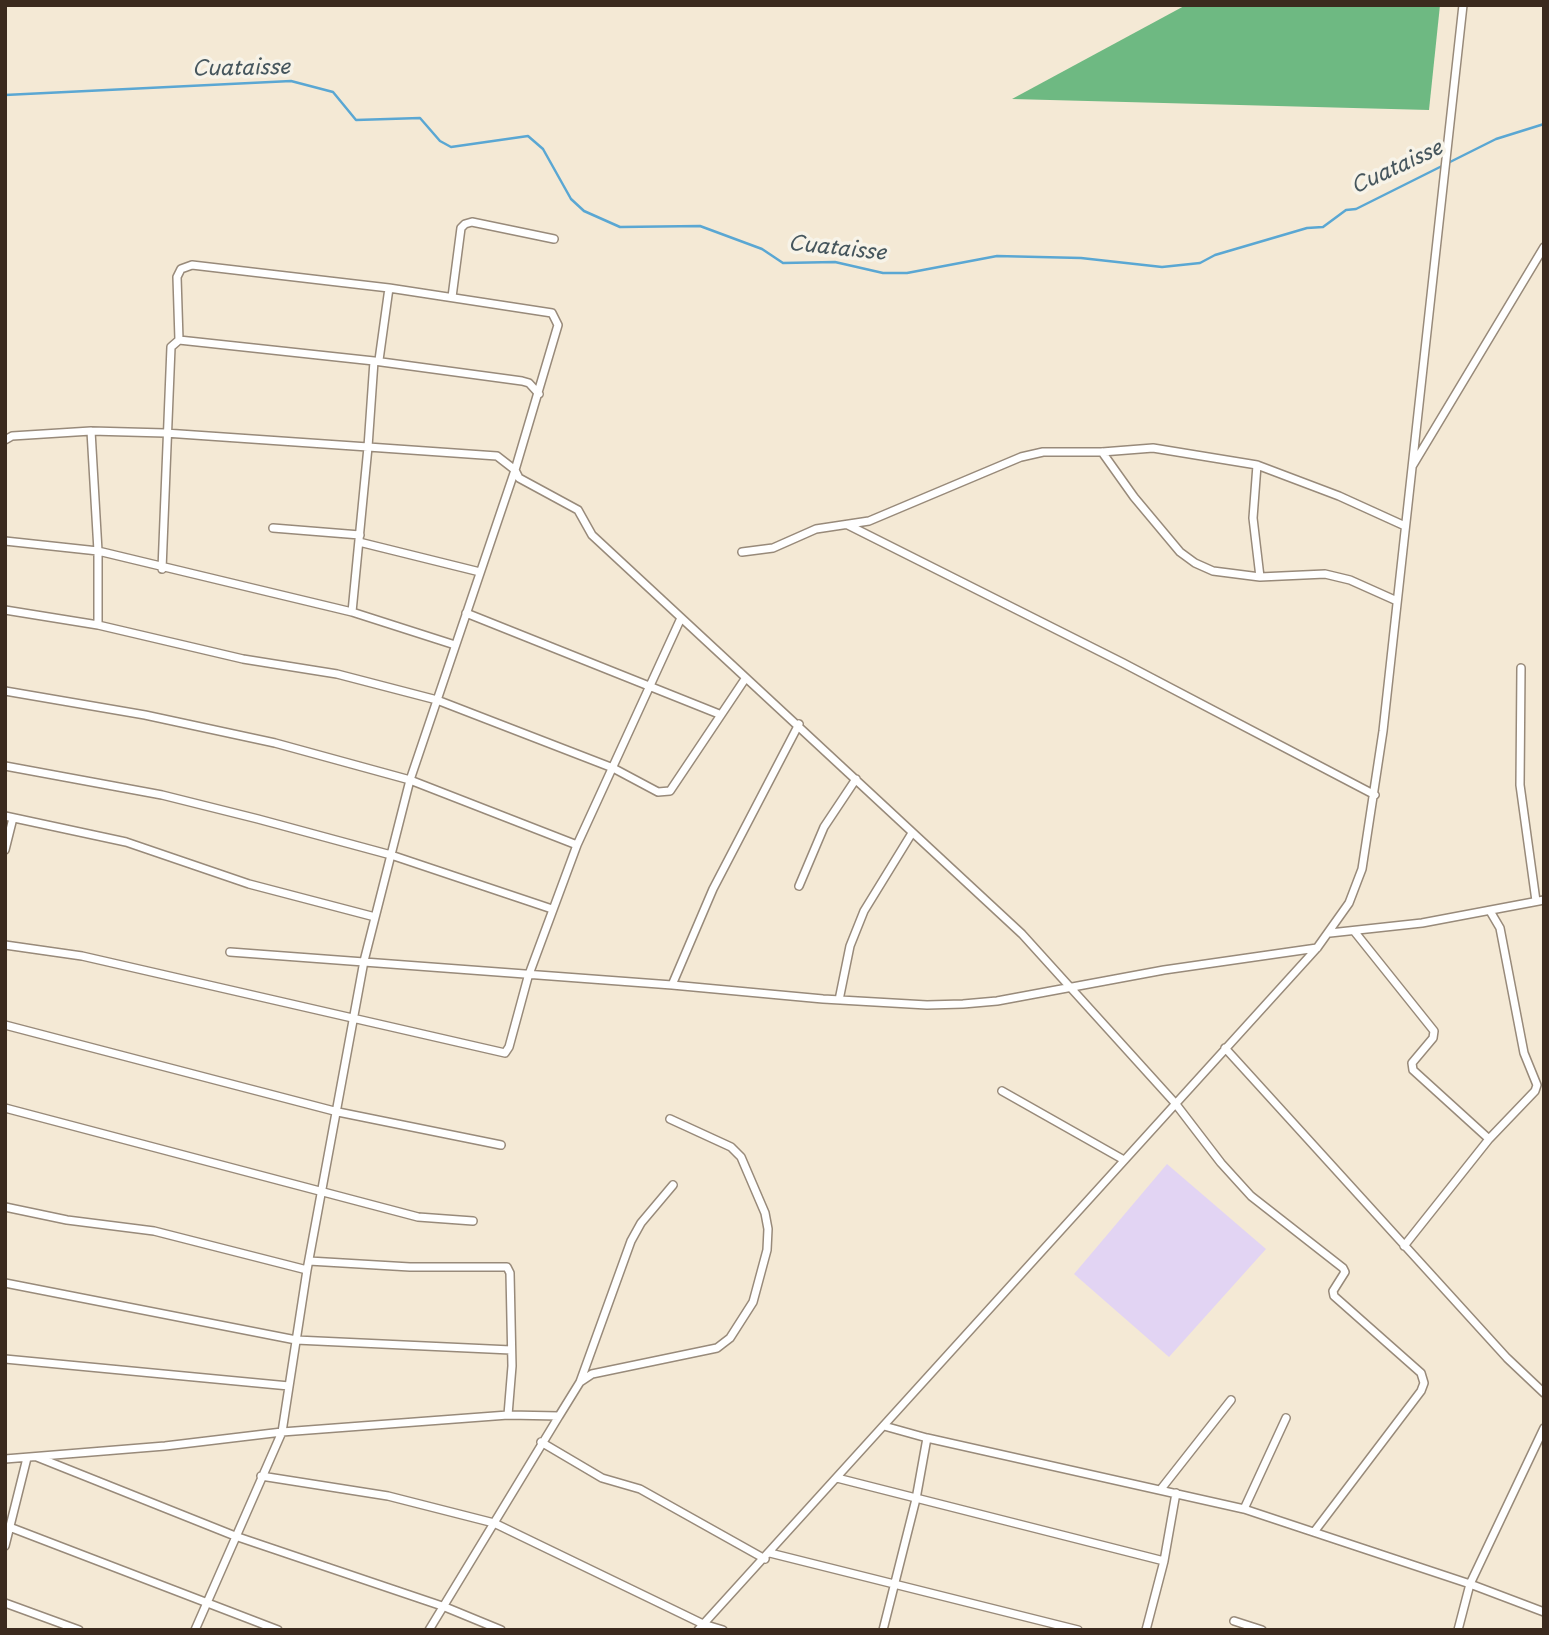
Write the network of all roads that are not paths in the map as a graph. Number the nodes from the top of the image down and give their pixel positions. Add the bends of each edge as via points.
1 (1463, 5) edge
2 (554, 239) dead end
3 (1544, 247) edge
4 (389, 288) junction
5 (452, 297) junction
6 (179, 340) junction
7 (377, 360) junction
8 (539, 394) junction
9 (91, 431) junction
10 (165, 433) junction
11 (5, 440) edge
12 (368, 447) junction
13 (1102, 453) junction
14 (1257, 465) junction
15 (1411, 469) junction
16 (515, 470) junction
17 (847, 525) junction
18 (1405, 526) junction
19 (273, 528) dead end
20 (359, 538) junction
21 (5, 541) edge
22 (98, 551) junction
23 (742, 552) dead end
24 (162, 569) junction
25 (480, 572) junction
26 (1260, 577) junction
27 (1397, 601) junction
28 (5, 610) edge
29 (352, 612) junction
30 (466, 613) junction
31 (681, 618) junction
32 (98, 625) junction
33 (455, 645) junction
34 (1521, 668) dead end
35 (745, 679) junction
36 (648, 688) junction
37 (5, 691) edge
38 (437, 700) junction
39 (719, 714) junction
40 (799, 724) junction
41 (5, 766) edge
42 (613, 768) junction
43 (856, 779) junction
44 (410, 780) junction
45 (1375, 795) junction
46 (9, 817) edge
47 (912, 833) junction
48 (577, 845) junction
49 (5, 850) edge
50 (391, 855) junction
51 (799, 886) dead end
52 (1540, 900) edge
53 (552, 909) junction
54 (1490, 911) junction
55 (375, 917) junction
56 (1354, 931) junction
57 (1330, 933) junction
58 (5, 946) edge
59 (1317, 948) junction
60 (230, 952) dead end
61 (364, 961) junction
62 (528, 977) junction
63 (672, 985) junction
64 (1070, 988) junction
65 (839, 1000) junction
66 (353, 1020) junction
67 (5, 1025) edge
68 (1225, 1048) junction
69 (1535, 1077) junction
70 (1544, 1077) edge
71 (1002, 1091) dead end
72 (1175, 1102) junction
73 (5, 1108) edge
74 (338, 1112) junction
75 (670, 1119) dead end
76 (1489, 1139) junction
77 (501, 1145) dead end
78 (1124, 1160) junction
79 (673, 1185) dead end
80 (321, 1192) junction
81 (5, 1207) edge
82 (473, 1222) dead end
83 (1404, 1245) junction
84 (309, 1261) junction
85 (307, 1270) junction
86 (5, 1283) edge
87 (296, 1340) junction
88 (511, 1350) junction
89 (5, 1359) edge
90 (580, 1382) junction
91 (289, 1386) junction
92 (1544, 1393) edge
93 (1231, 1400) dead end
94 (508, 1415) junction
95 (559, 1416) junction
96 (1286, 1419) dead end
97 (884, 1426) junction
98 (1544, 1428) edge
99 (282, 1432) junction
100 (927, 1438) junction
101 (541, 1442) junction
102 (36, 1457) junction
103 (27, 1458) junction
104 (5, 1459) edge
105 (261, 1476) junction
106 (837, 1478) junction
107 (1161, 1489) junction
108 (1176, 1493) junction
109 (916, 1499) junction
110 (1244, 1508) junction
111 (494, 1523) junction
112 (12, 1528) junction
113 (1314, 1532) junction
114 (235, 1536) junction
115 (5, 1546) edge
116 (768, 1556) junction
117 (1164, 1561) junction
118 (894, 1584) junction
119 (1471, 1584) junction
120 (5, 1603) edge
121 (208, 1603) junction
122 (445, 1607) junction
123 (1544, 1612) edge
124 (1234, 1621) dead end
125 (701, 1627) edge
126 (79, 1630) edge
127 (195, 1630) edge
128 (278, 1630) edge
129 (429, 1630) edge
130 (501, 1630) edge
131 (723, 1630) edge
132 (883, 1630) edge
133 (1078, 1630) edge
134 (1146, 1630) edge
135 (1262, 1630) edge
136 (1458, 1630) edge

1 - 15 street
2 - 5 street via 465,224
3 - 15 street
4 - 5 street
4 - 6 street via 185,267 177,277
4 - 7 street
5 - 8 street via 548,311 557,318
6 - 7 street
6 - 10 street via 171,347
7 - 8 street via 522,380
7 - 12 street
8 - 16 street
9 - 10 street
9 - 11 street via 26,434
9 - 22 street
10 - 12 street
10 - 24 street
12 - 16 street via 497,456
12 - 20 street
13 - 14 street via 1181,450
13 - 17 street via 1043,452 1021,457 885,516
13 - 26 street via 1188,557 1213,570
14 - 18 street
14 - 26 street via 1253,518
15 - 18 street
16 - 25 street
16 - 31 street via 525,482 578,510 592,535
17 - 23 street via 816,528 774,548
17 - 45 street
18 - 27 street
19 - 20 street
20 - 25 street
20 - 29 street
21 - 22 street
22 - 24 street
22 - 32 street
24 - 29 street
25 - 30 street
26 - 27 street via 1325,573
27 - 45 street
28 - 32 street
29 - 33 street
30 - 33 street
30 - 36 street
31 - 35 street
31 - 36 street
32 - 38 street via 243,659 337,674
33 - 38 street
34 - 52 street via 1520,785
35 - 39 street
35 - 40 street
36 - 39 street
36 - 42 street
37 - 44 street via 275,743
38 - 42 street
38 - 44 street
39 - 42 street via 670,790 658,792
40 - 43 street
40 - 63 street via 713,889
41 - 50 street via 162,795
42 - 48 street
43 - 47 street
43 - 51 street via 824,827
44 - 48 street
44 - 50 street
45 - 57 street via 1362,869 1349,903
46 - 49 street
46 - 55 street via 126,842 249,884
47 - 64 street via 1022,934
47 - 65 street via 864,911 850,946
48 - 53 street
50 - 53 street
50 - 55 street
52 - 54 street
53 - 62 street
54 - 56 street
54 - 69 street via 1500,928 1524,1053
55 - 61 street
56 - 57 street
56 - 76 street via 1434,1031 1412,1063 1413,1070
57 - 59 street
58 - 66 street via 82,957
59 - 64 street
59 - 68 street
60 - 61 street
61 - 62 street
61 - 66 street
62 - 63 street
62 - 66 street via 505,1053
63 - 65 street
64 - 65 street via 963,1004
64 - 72 street
66 - 74 street
67 - 74 street
68 - 72 street
68 - 83 street
69 - 70 street
69 - 76 street via 1532,1097
71 - 78 street
72 - 78 street
72 - 113 street via 1251,1196 1343,1268 1334,1296 1398,1350 1424,1379 1421,1391
73 - 80 street
74 - 77 street
74 - 80 street
75 - 90 street via 731,1147 741,1157 768,1229 753,1302 730,1338 717,1348 597,1372
76 - 83 street
78 - 97 street
79 - 90 street via 631,1241
80 - 82 street via 418,1217
80 - 84 street
81 - 85 street via 154,1231
83 - 92 street via 1507,1359
84 - 85 street
84 - 88 street via 507,1267
85 - 87 street
86 - 87 street
87 - 88 street
87 - 91 street
88 - 94 street
89 - 91 street
90 - 95 street
91 - 99 street
93 - 107 street
94 - 95 street
94 - 99 street
95 - 101 street
96 - 110 street
97 - 100 street
97 - 106 street
98 - 119 street
99 - 102 street
99 - 105 street
100 - 107 street
100 - 109 street
101 - 111 street
101 - 116 street via 603,1478 640,1489
102 - 103 street
102 - 114 street
103 - 104 street
103 - 112 street
105 - 111 street via 388,1496
105 - 114 street
106 - 109 street
106 - 116 street
107 - 108 street
108 - 110 street
108 - 117 street
109 - 117 street
109 - 118 street
110 - 113 street
111 - 122 street
111 - 125 street
112 - 115 street
112 - 121 street
113 - 119 street
114 - 121 street
114 - 122 street
116 - 118 street
116 - 125 street
117 - 134 street
118 - 132 street
118 - 133 street
119 - 123 street
119 - 136 street
120 - 126 street
121 - 127 street
121 - 128 street
122 - 129 street
122 - 130 street
124 - 135 street
125 - 131 street

